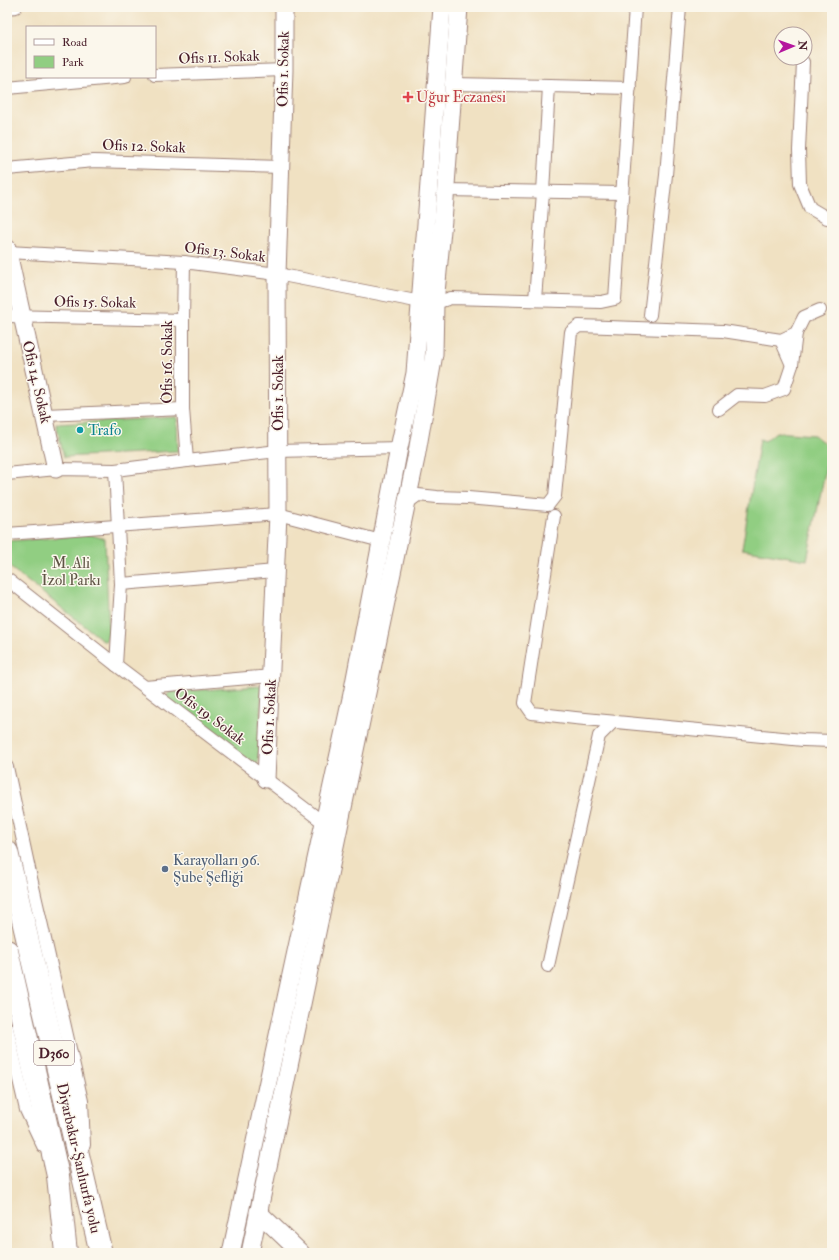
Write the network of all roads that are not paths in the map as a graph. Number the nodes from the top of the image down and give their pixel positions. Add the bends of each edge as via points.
1 (16, 7) edge
2 (284, 7) edge
3 (442, 7) edge
4 (459, 7) edge
5 (635, 7) edge
6 (680, 7) edge
7 (7, 8) edge
8 (803, 66) edge
9 (284, 70) junction
10 (156, 75) edge
11 (114, 78) edge
12 (453, 84) junction
13 (549, 86) junction
14 (7, 88) edge
15 (630, 88) junction
16 (281, 167) junction
17 (7, 169) edge
18 (446, 190) junction
19 (543, 192) junction
20 (622, 193) junction
21 (832, 218) edge
22 (8, 250) edge
23 (184, 262) junction
24 (277, 274) junction
25 (535, 300) junction
26 (428, 303) junction
27 (820, 310) dead end
28 (650, 315) junction
29 (14, 316) edge
30 (183, 320) junction
31 (641, 329) junction
32 (660, 329) junction
33 (796, 333) junction
34 (781, 340) junction
35 (792, 365) junction
36 (183, 409) junction
37 (719, 409) dead end
38 (45, 415) junction
39 (399, 448) junction
40 (278, 451) junction
41 (187, 461) junction
42 (56, 469) junction
43 (115, 470) junction
44 (7, 474) edge
45 (552, 500) junction
46 (406, 504) junction
47 (278, 514) junction
48 (117, 526) junction
49 (7, 534) edge
50 (381, 541) junction
51 (275, 571) junction
52 (7, 579) edge
53 (121, 584) junction
54 (116, 665) junction
55 (271, 676) junction
56 (145, 687) junction
57 (595, 720) junction
58 (613, 722) junction
59 (599, 736) junction
60 (832, 741) edge
61 (7, 767) edge
62 (266, 779) junction
63 (324, 823) junction
64 (7, 852) edge
65 (7, 951) edge
66 (548, 966) dead end
67 (7, 1028) edge
68 (58, 1176) junction
69 (85, 1186) junction
70 (258, 1212) junction
71 (66, 1253) edge
72 (101, 1253) edge
73 (231, 1253) edge
74 (250, 1253) edge
75 (301, 1253) edge

1 - 7 street
2 - 9 main road, Ofis 1. Sokak
3 - 26 main road
4 - 12 main road
5 - 15 street
6 - 28 street via 666,175
8 - 21 street via 798,150 800,184 810,208 827,218
9 - 10 street, Ofis 11. Sokak
9 - 16 main road, Ofis 1. Sokak
11 - 14 street
12 - 13 street
12 - 18 main road
13 - 15 street
13 - 19 street
15 - 20 street
16 - 17 street, Ofis 12. Sokak via 94,161
16 - 24 main road, Ofis 1. Sokak
18 - 19 street
18 - 26 main road
19 - 20 street
19 - 25 street
20 - 25 street via 615,299 601,302
22 - 23 street, Ofis 13. Sokak
22 - 29 main road, Ofis 14. Sokak
23 - 24 street, Ofis 13. Sokak
23 - 30 street, Ofis 16. Sokak
24 - 26 street, Ofis 13. Sokak
24 - 40 main road, Ofis 1. Sokak
25 - 26 street via 451,298
26 - 39 main road
26 - 46 main road via 434,354
27 - 33 street via 804,317
28 - 31 street
28 - 32 street
29 - 30 street, Ofis 15. Sokak
29 - 38 main road, Ofis 14. Sokak
30 - 36 street, Ofis 16. Sokak
31 - 32 street
31 - 45 street via 579,326 571,332
32 - 34 street via 723,331
33 - 34 street
33 - 35 street
34 - 35 street
35 - 37 street via 784,389 765,396 737,395
36 - 38 street
36 - 41 street, Ofis 16. Sokak
38 - 42 main road, Ofis 14. Sokak
39 - 40 street
39 - 50 main road
40 - 41 street
40 - 47 main road, Ofis 1. Sokak
41 - 43 street
42 - 43 street
42 - 44 street
43 - 48 street
45 - 46 street via 418,495
45 - 57 street via 554,516 525,703 532,713
46 - 70 main road
47 - 48 street
47 - 50 street
47 - 51 main road, Ofis 1. Sokak
48 - 49 street
48 - 53 street
50 - 63 main road
51 - 53 street
51 - 55 main road, Ofis 1. Sokak
52 - 54 street, Ofis 19. Sokak
53 - 54 street
54 - 56 street, Ofis 19. Sokak
55 - 56 street
55 - 62 main road, Ofis 1. Sokak
56 - 62 street, Ofis 19. Sokak
57 - 58 street
57 - 59 street
58 - 59 street
58 - 60 street
59 - 66 street
61 - 69 street via 82,1101
62 - 63 street, Ofis 19. Sokak
63 - 73 main road
64 - 69 highway, Diyarbakır-Şanlıurfa yolu / D360
65 - 68 highway, Diyarbakır-Şanlıurfa yolu / D360
67 - 68 street via 26,1110
68 - 71 highway, Diyarbakır-Şanlıurfa yolu / D360
69 - 72 highway, Diyarbakır-Şanlıurfa yolu / D360
70 - 74 main road
70 - 75 main road

